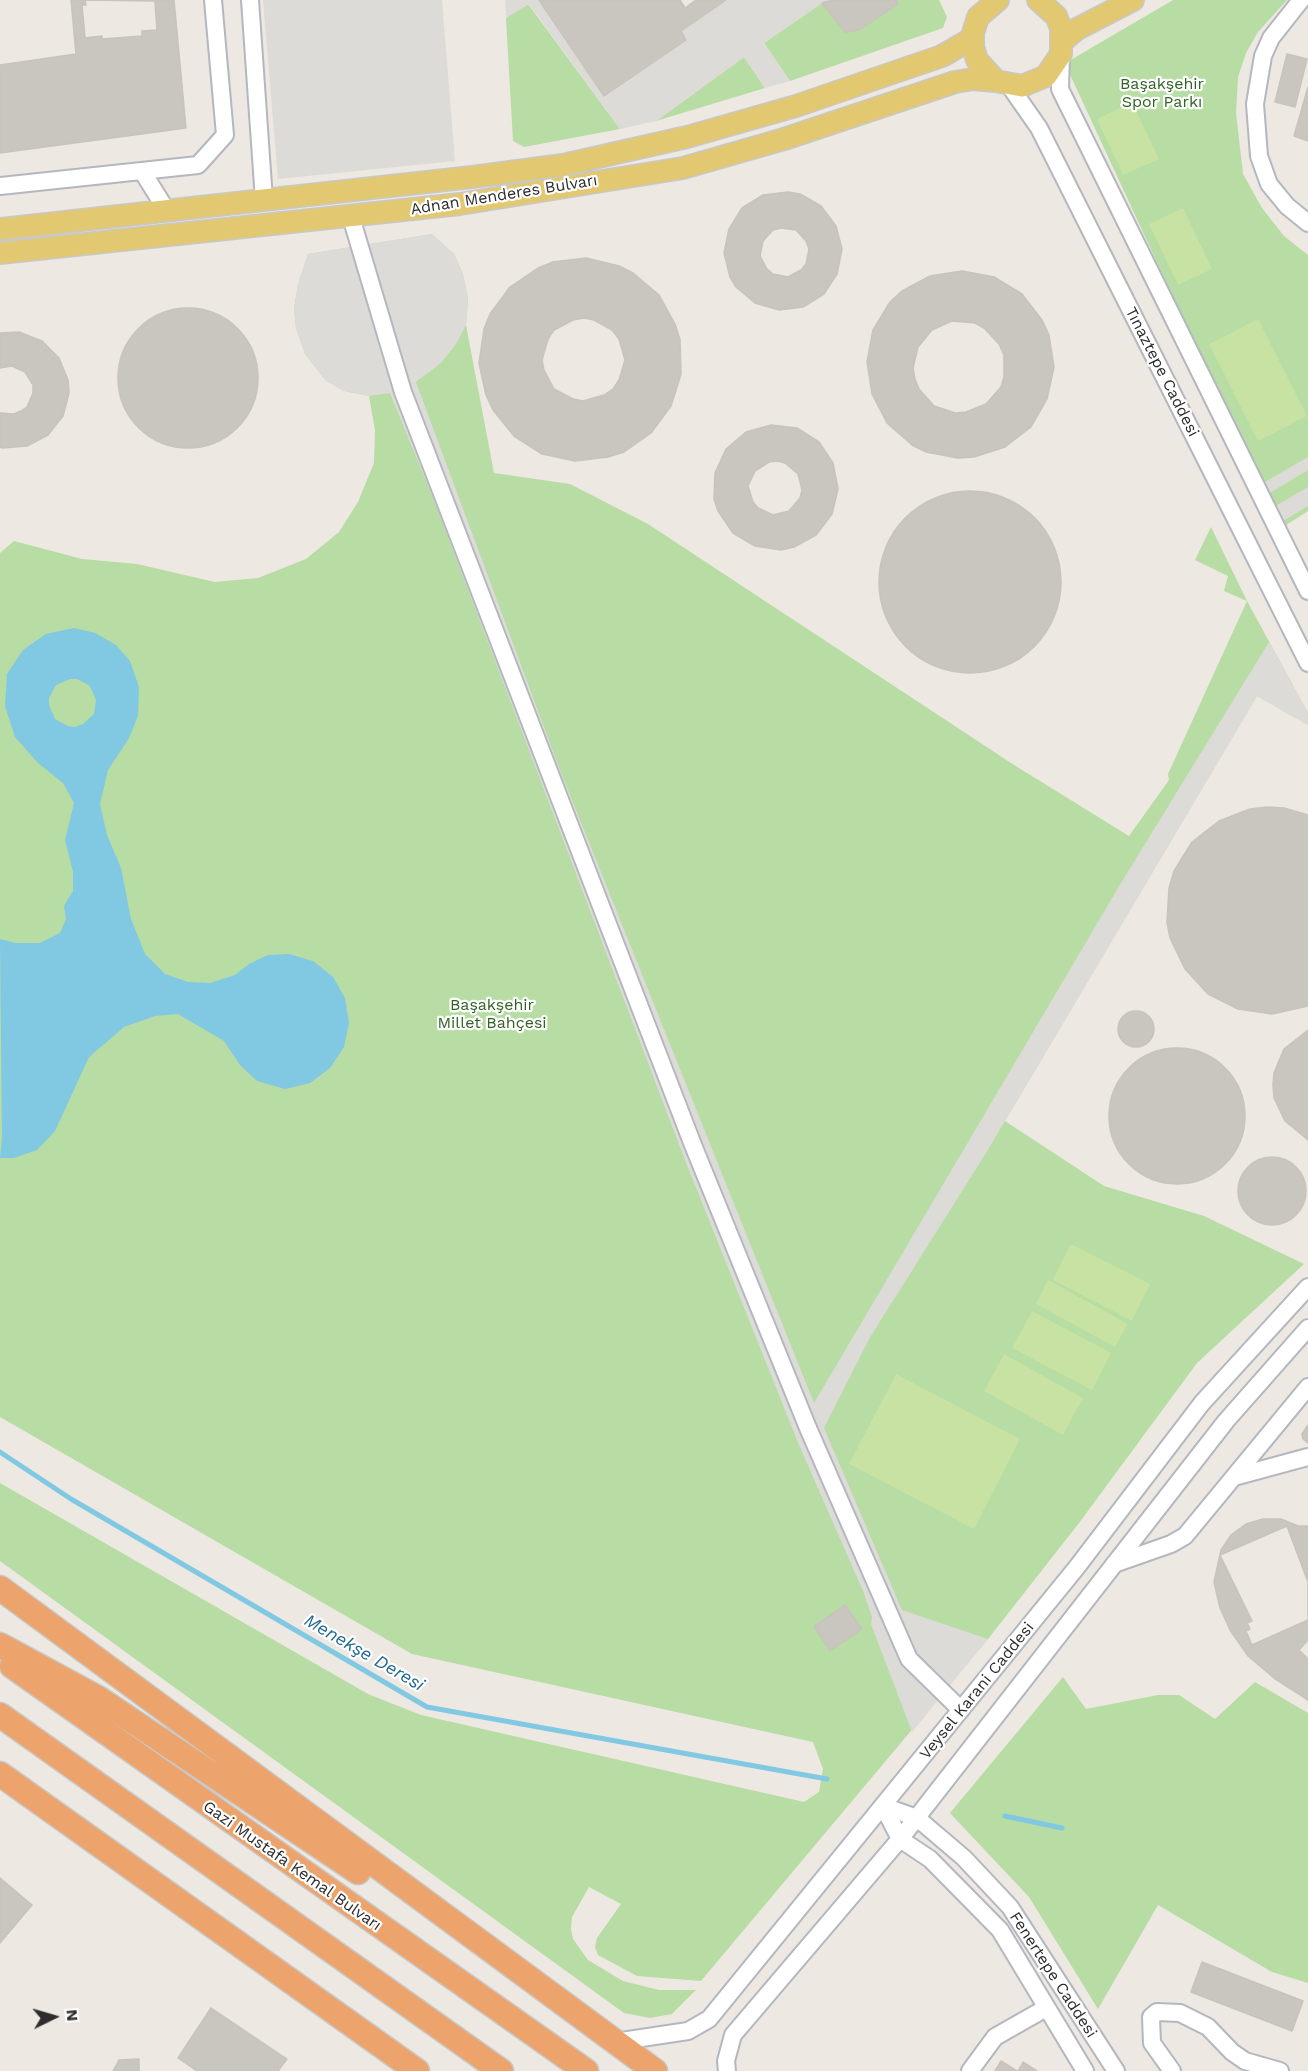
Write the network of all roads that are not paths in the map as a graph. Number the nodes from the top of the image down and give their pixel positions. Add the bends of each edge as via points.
1 (213, 0) edge
2 (250, 0) edge
3 (998, 0) edge
4 (1132, 0) edge
5 (1301, 0) edge
6 (1050, 2) edge
7 (976, 8) edge
8 (973, 38) junction
9 (1062, 47) junction
10 (1003, 83) junction
11 (142, 171) junction
12 (0, 186) edge
13 (264, 200) junction
14 (167, 211) junction
15 (351, 217) junction
16 (1308, 223) edge
17 (0, 229) edge
18 (0, 254) edge
19 (1308, 591) edge
20 (1308, 663) edge
21 (1308, 1287) edge
22 (1308, 1328) edge
23 (1308, 1387) edge
24 (1308, 1457) edge
25 (1234, 1477) junction
26 (1113, 1564) junction
27 (0, 1588) edge
28 (0, 1645) edge
29 (0, 1658) edge
30 (961, 1710) junction
31 (0, 1715) edge
32 (0, 1774) edge
33 (883, 1806) junction
34 (917, 1818) junction
35 (900, 1839) junction
36 (1046, 2008) junction
37 (615, 2042) junction
38 (417, 2071) edge
39 (501, 2071) edge
40 (586, 2071) edge
41 (655, 2071) edge
42 (727, 2071) edge
43 (970, 2071) edge
44 (1085, 2071) edge
45 (1116, 2071) edge
46 (1172, 2071) edge
47 (1280, 2071) edge

1 - 11 street via 225,135 198,165
2 - 13 street
3 - 7 main road
4 - 9 main road via 1077,28
5 - 16 street via 1271,38 1263,56 1255,104 1259,156 1269,184
6 - 9 main road
7 - 8 main road
8 - 10 main road via 977,60
8 - 13 main road, Adnan Menderes Bulvarı via 942,56 896,74 687,137 564,165
9 - 10 main road, Adnan Menderes Bulvarı via 1055,66 1041,79 1022,86
9 - 19 street, Tınaztepe Caddesi via 1060,89
10 - 15 main road, Adnan Menderes Bulvarı via 973,79 955,82 683,168 460,204
10 - 20 street, Tınaztepe Caddesi via 1039,128
11 - 12 street
11 - 14 street
13 - 14 main road, Adnan Menderes Bulvarı
14 - 17 main road, Adnan Menderes Bulvarı
15 - 18 main road, Adnan Menderes Bulvarı
15 - 30 street via 403,392 693,1145 808,1428 909,1659
21 - 30 street, Veysel Karani Caddesi via 1202,1403
22 - 26 street, Veysel Karani Caddesi via 1226,1422
23 - 25 street
24 - 25 street
25 - 26 street via 1185,1536
26 - 34 street, Veysel Karani Caddesi
27 - 37 highway
28 - 37 highway via 98,1698
29 - 40 highway, Gazi Mustafa Kemal Bulvarı
30 - 33 street, Veysel Karani Caddesi
31 - 39 highway
32 - 38 highway
33 - 34 street, Fenertepe Caddesi
33 - 35 street, Fenertepe Caddesi
33 - 37 street, Veysel Karani Caddesi via 710,2019 688,2031
34 - 35 street, Veysel Karani Caddesi
34 - 45 street, Fenertepe Caddesi via 964,1858 1010,1907
35 - 36 street, Fenertepe Caddesi via 930,1859 1000,1930
35 - 42 street, Veysel Karani Caddesi via 733,2035
36 - 43 street via 995,2037
36 - 44 street, Fenertepe Caddesi
37 - 41 highway
46 - 47 street via 1152,2043 1151,2017 1157,2012 1180,2013 1208,2027 1245,2061

